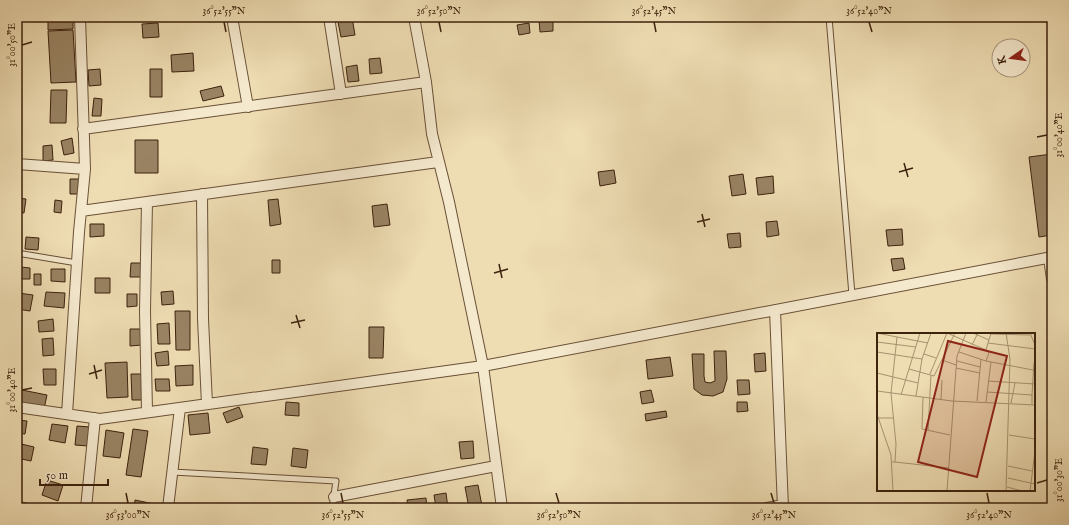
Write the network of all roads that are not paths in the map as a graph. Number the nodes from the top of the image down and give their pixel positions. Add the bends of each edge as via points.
1 (80, 17) edge
2 (232, 17) edge
3 (329, 17) edge
4 (414, 17) edge
5 (829, 17) edge
6 (426, 82) junction
7 (341, 94) junction
8 (248, 107) junction
9 (83, 128) junction
10 (438, 162) junction
11 (17, 164) edge
12 (85, 169) junction
13 (202, 194) junction
14 (147, 202) junction
15 (81, 211) junction
16 (17, 253) edge
17 (1050, 258) edge
18 (77, 263) junction
19 (1052, 279) edge
20 (852, 295) junction
21 (775, 310) junction
22 (483, 366) junction
23 (208, 404) junction
24 (17, 407) edge
25 (180, 408) junction
26 (147, 412) junction
27 (68, 414) junction
28 (95, 418) junction
29 (496, 466) junction
30 (172, 472) junction
31 (334, 497) junction
32 (783, 506) edge
33 (17, 507) edge
34 (24, 508) edge
35 (86, 508) edge
36 (168, 508) edge
37 (332, 508) edge
38 (502, 508) edge
39 (767, 508) edge

1 - 9 street
2 - 8 street
3 - 7 street
4 - 6 street
5 - 20 lane
6 - 7 street
6 - 10 street
7 - 8 street
8 - 9 street
9 - 12 street
10 - 13 street
10 - 22 street via 449,202
11 - 12 street
12 - 15 street
13 - 14 street
13 - 23 street via 203,319
14 - 15 street
14 - 26 street
15 - 18 street
16 - 18 lane
17 - 19 street
17 - 20 street
18 - 27 street
20 - 21 street
21 - 22 street
21 - 32 street
22 - 23 street
22 - 29 street
23 - 25 street
24 - 27 street
25 - 26 street
25 - 30 street
26 - 28 street
27 - 28 street
28 - 35 street
29 - 31 street
29 - 38 street
30 - 31 lane via 336,481
30 - 36 street
31 - 37 lane
32 - 39 street
33 - 34 street

